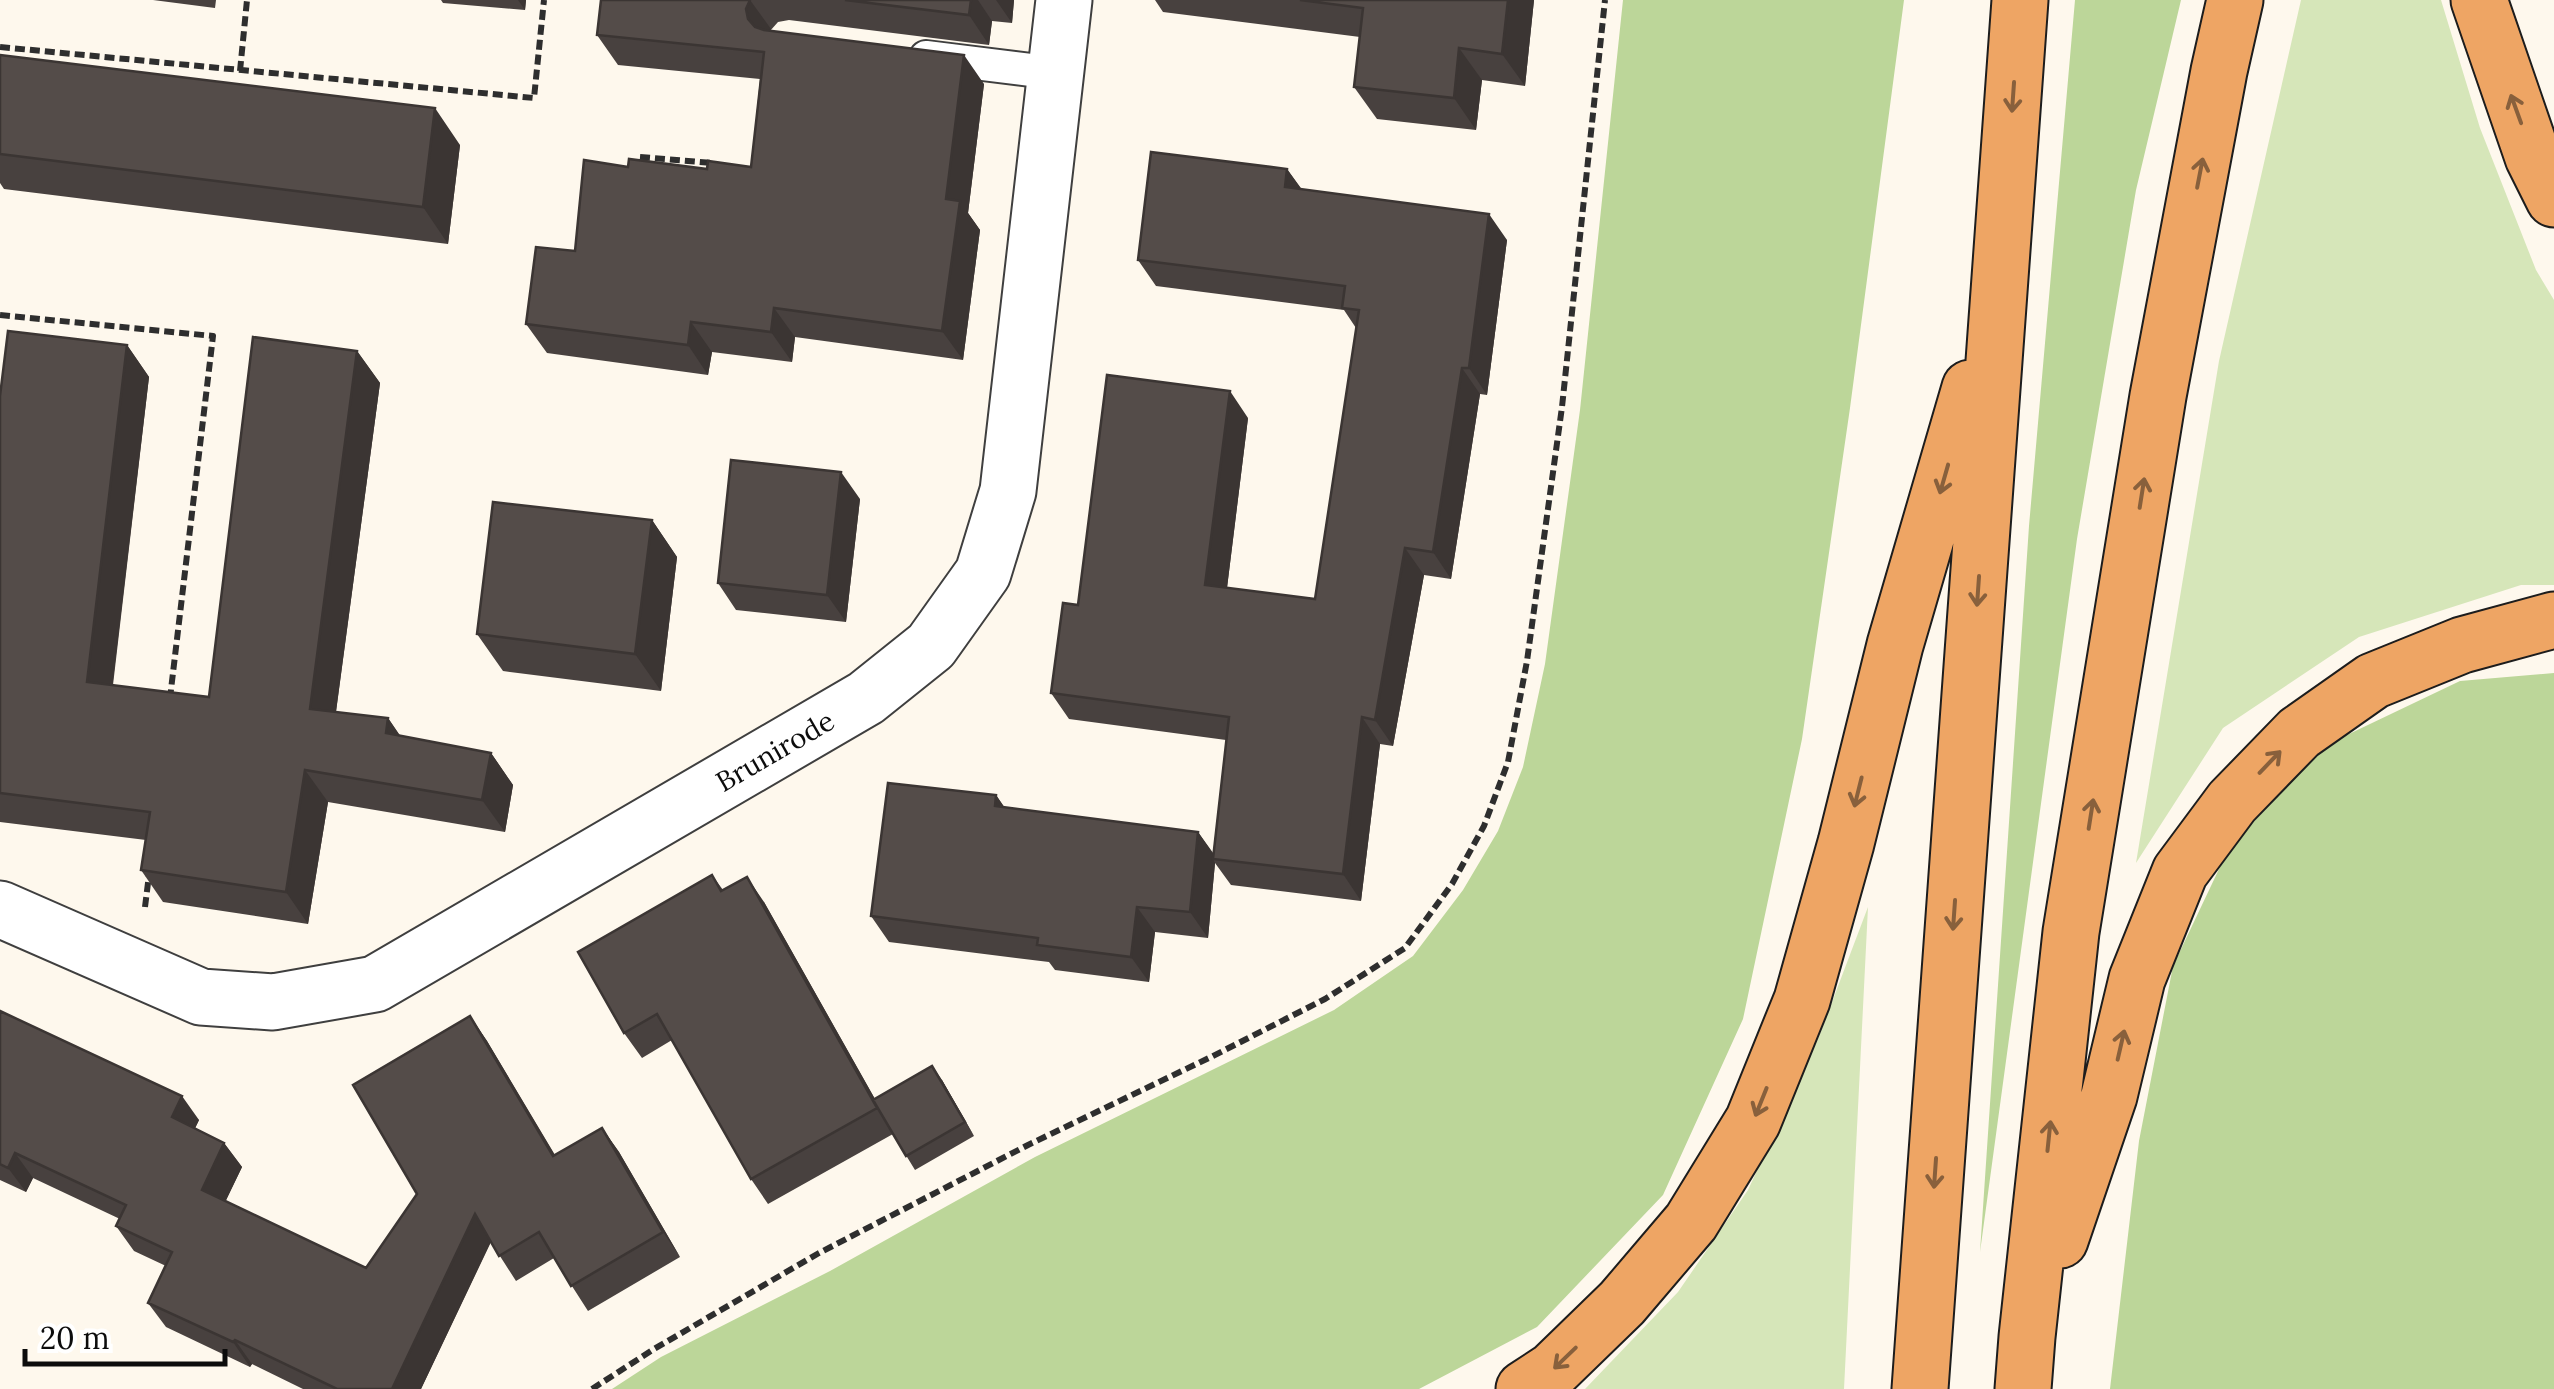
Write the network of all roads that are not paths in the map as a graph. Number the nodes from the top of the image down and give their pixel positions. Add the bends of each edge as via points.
1 (1064, 0) edge
2 (2020, 0) edge
3 (2236, 0) edge
4 (2479, 0) edge
5 (902, 54) edge
6 (1055, 73) junction
7 (2554, 199) edge
8 (2001, 284) junction
9 (2554, 620) edge
10 (0, 909) edge
11 (2025, 1363) edge
12 (1524, 1389) edge
13 (1920, 1389) edge

1 - 6 street, Brunirode
2 -> 8 highway
11 -> 3 highway via 2074,913 2158,396
7 -> 4 highway via 2533,158
5 - 6 lane
6 - 10 street, Brunirode via 1008,491 983,573 930,646 866,698 375,984 272,1002 201,997
8 -> 12 highway via 1895,646 1802,1000 1753,1121 1691,1222 1622,1303
8 -> 13 highway
11 -> 9 highway via 2109,1096 2136,980 2180,872 2232,802 2299,732 2373,681 2462,645

